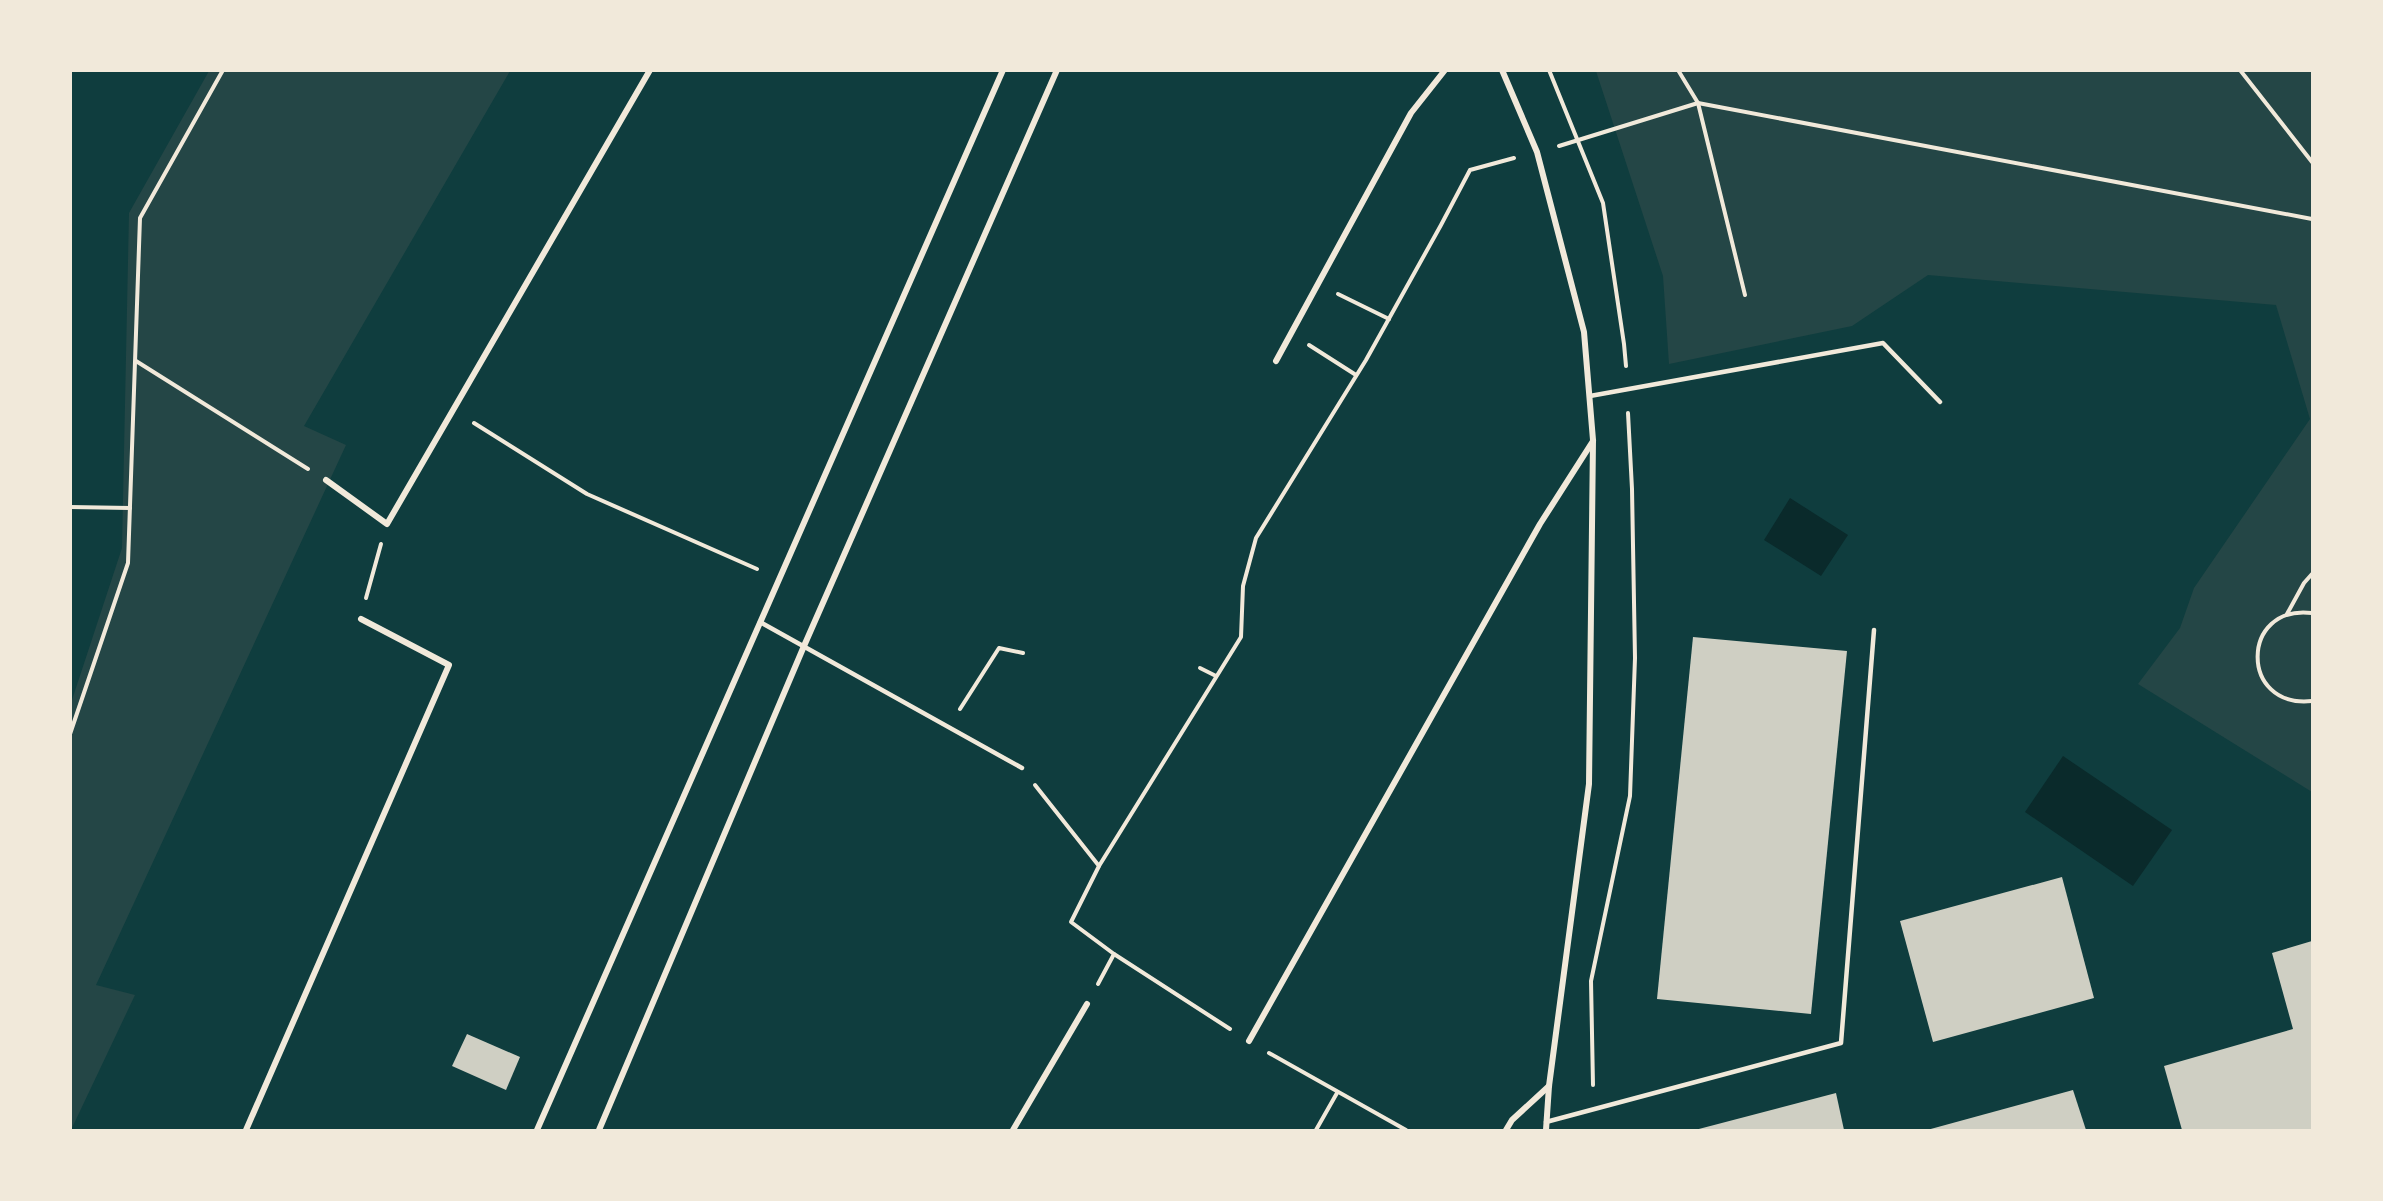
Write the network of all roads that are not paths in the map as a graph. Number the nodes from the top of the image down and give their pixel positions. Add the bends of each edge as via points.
1 (650, 70) edge
2 (1003, 70) edge
3 (1057, 70) edge
4 (1445, 70) edge
5 (1502, 70) edge
6 (1276, 361) dead end
7 (1590, 396) junction
8 (1940, 402) dead end
9 (1593, 440) junction
10 (326, 480) road end
11 (361, 619) road end
12 (760, 622) junction
13 (1874, 630) dead end
14 (804, 646) junction
15 (1022, 768) road end
16 (1087, 1004) road end
17 (1249, 1041) dead end
18 (1549, 1086) junction
19 (1546, 1122) junction
20 (246, 1131) edge
21 (537, 1131) edge
22 (599, 1131) edge
23 (1013, 1131) edge
24 (1506, 1131) edge
25 (1546, 1131) edge

1 - 10 street via 387,524
2 - 12 street
3 - 14 street
4 - 6 street via 1411,113
5 - 7 street via 1537,152 1584,332
7 - 8 lane via 1883,343
7 - 9 street
9 - 17 street via 1540,524
9 - 18 street via 1589,784
11 - 20 street via 449,665
12 - 14 lane
12 - 21 street
13 - 19 lane via 1841,1043
14 - 15 lane
14 - 22 street
16 - 23 street
18 - 19 street
18 - 24 street via 1512,1120
19 - 25 street

